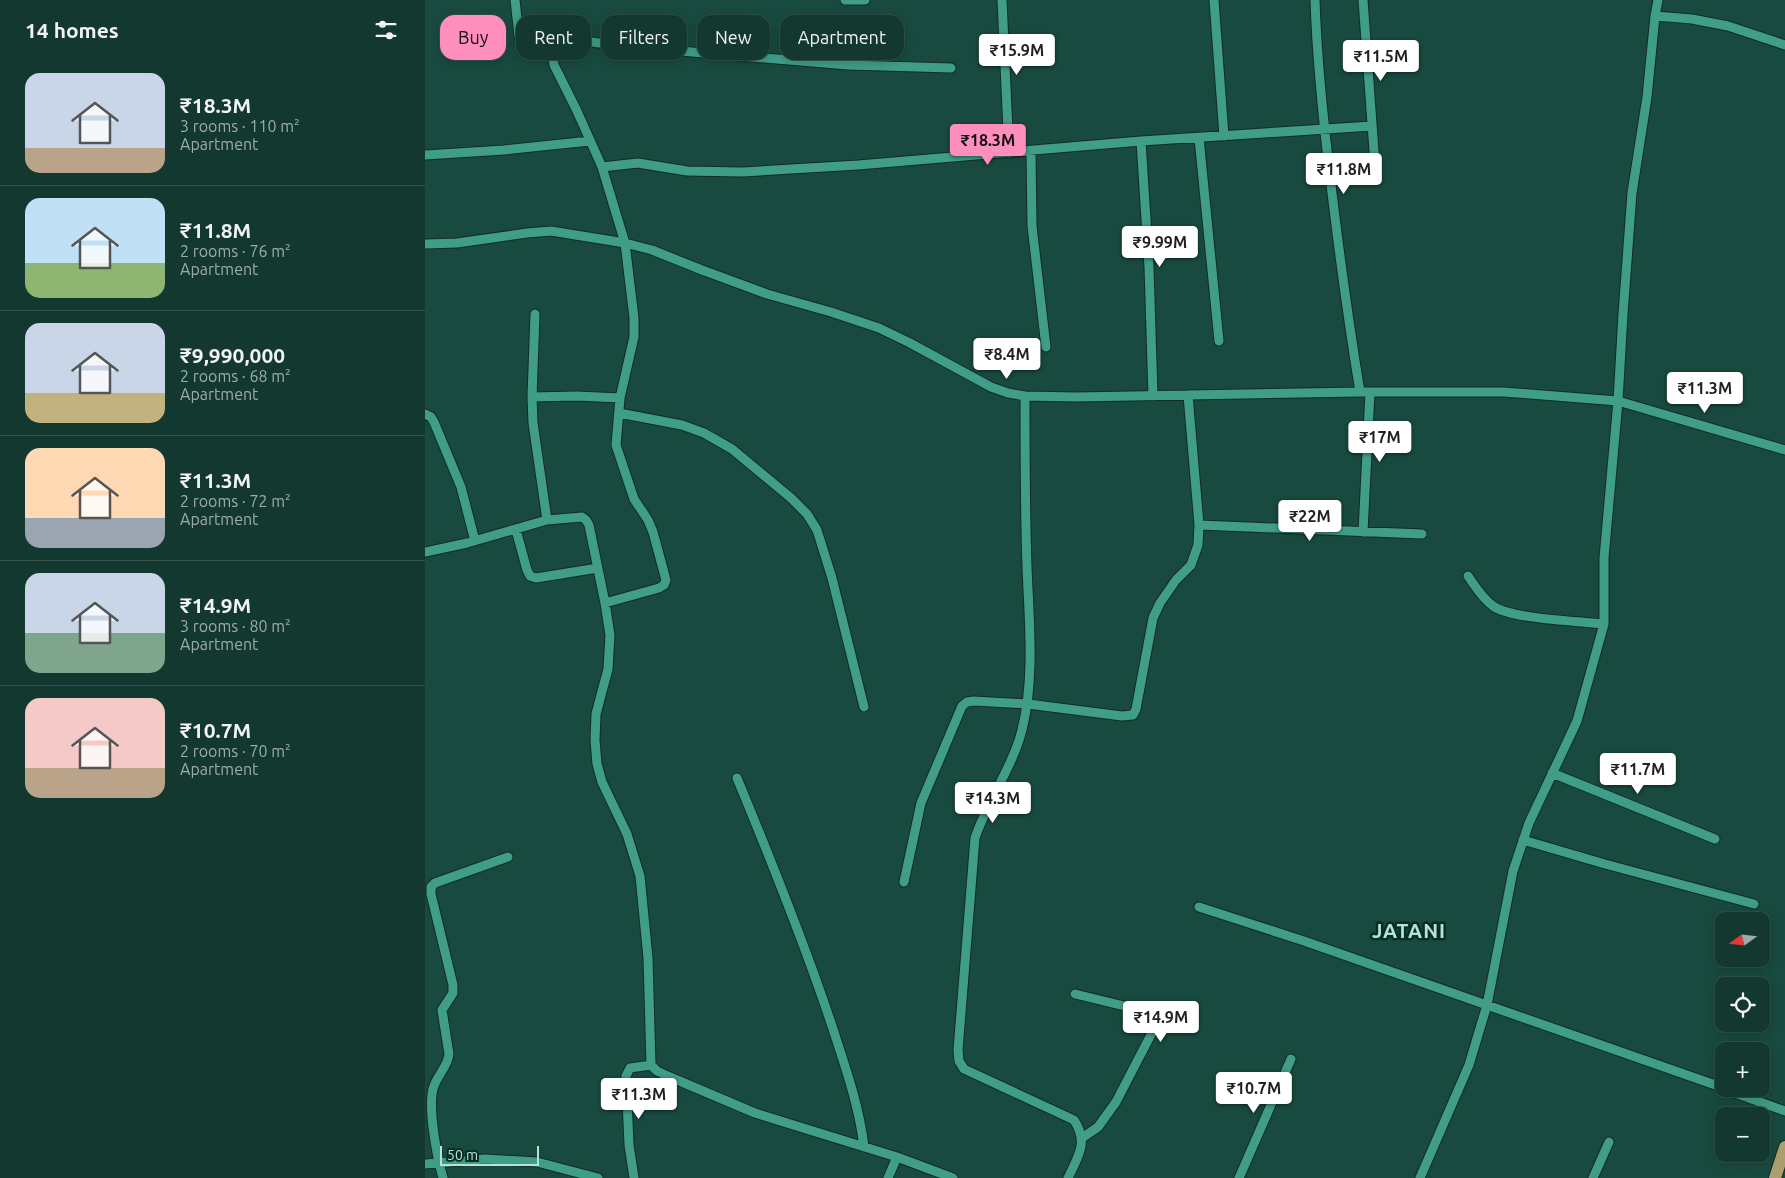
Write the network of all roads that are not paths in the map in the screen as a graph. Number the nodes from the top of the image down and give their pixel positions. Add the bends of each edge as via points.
1 (515, 0) edge
2 (845, 0) edge
3 (865, 0) edge
4 (1002, 0) edge
5 (1214, 0) edge
6 (1315, 0) edge
7 (1363, 0) edge
8 (1659, 0) edge
9 (517, 15) edge
10 (1655, 16) junction
11 (591, 42) edge
12 (1785, 45) edge
13 (553, 60) edge
14 (951, 68) dead end
15 (1372, 126) junction
16 (1323, 128) junction
17 (1224, 136) junction
18 (1199, 138) junction
19 (590, 141) junction
20 (1141, 141) junction
21 (1031, 151) junction
22 (1009, 153) junction
23 (425, 155) edge
24 (1375, 165) dead end
25 (602, 167) junction
26 (625, 243) junction
27 (425, 244) edge
28 (535, 314) dead end
29 (1219, 341) dead end
30 (1046, 347) dead end
31 (1360, 392) junction
32 (1370, 392) junction
33 (1188, 395) junction
34 (1025, 396) junction
35 (1153, 396) junction
36 (532, 397) junction
37 (620, 398) junction
38 (1618, 401) junction
39 (619, 413) junction
40 (425, 414) edge
41 (1785, 450) edge
42 (547, 520) junction
43 (1199, 525) junction
44 (516, 530) junction
45 (1363, 532) junction
46 (1422, 534) dead end
47 (475, 541) junction
48 (425, 552) edge
49 (598, 568) junction
50 (1468, 576) dead end
51 (605, 603) junction
52 (1604, 624) junction
53 (1027, 704) junction
54 (864, 707) dead end
55 (1552, 773) junction
56 (737, 778) dead end
57 (1715, 838) dead end
58 (1523, 840) junction
59 (508, 857) dead end
60 (905, 882) dead end
61 (1754, 904) dead end
62 (1199, 907) dead end
63 (1075, 994) dead end
64 (1487, 1004) junction
65 (1291, 1059) dead end
66 (651, 1065) junction
67 (1715, 1086) edge
68 (1746, 1097) edge
69 (1785, 1111) edge
70 (1082, 1138) junction
71 (1609, 1142) dead end
72 (864, 1147) junction
73 (1785, 1147) edge
74 (897, 1158) junction
75 (438, 1162) junction
76 (425, 1164) edge
77 (443, 1178) edge
78 (598, 1178) edge
79 (634, 1178) edge
80 (888, 1178) edge
81 (953, 1178) edge
82 (1068, 1178) edge
83 (1239, 1178) edge
84 (1421, 1178) edge
85 (1593, 1178) edge
86 (1775, 1178) edge

1 - 9 street
2 - 3 street
4 - 22 street
5 - 17 street
6 - 16 street
7 - 15 street
8 - 10 street
10 - 12 street via 1728,26
10 - 38 street via 1647,97 1632,192
11 - 14 street via 849,65
13 - 19 street
15 - 16 street
15 - 24 street
16 - 17 street
16 - 31 street via 1343,290
17 - 18 street
18 - 20 street
18 - 29 street
19 - 23 street
19 - 25 street
20 - 21 street
20 - 35 street
21 - 22 street
21 - 30 street via 1032,226
22 - 25 street via 743,172 687,171 638,163
25 - 26 street
26 - 27 street via 551,231
26 - 34 street via 652,250 767,294 879,328 991,387
26 - 37 street via 634,337
28 - 36 street
31 - 32 street
31 - 33 street
32 - 38 street via 1504,392
32 - 45 street
33 - 35 street
33 - 43 street
34 - 35 street
34 - 53 street
36 - 37 street
36 - 42 street
37 - 39 street
38 - 41 street
38 - 52 street via 1604,558
39 - 51 street via 617,452 634,499 653,532 665,580 659,588
39 - 54 street via 682,425 704,433 732,449 807,514 817,530 832,578
40 - 47 street via 434,422 461,487
42 - 44 street
42 - 49 street via 577,517 587,520
43 - 45 street
43 - 53 street via 1199,545 1191,565 1176,580 1153,618 1133,715
44 - 47 street
44 - 49 street via 530,576 537,578
45 - 46 street
47 - 48 street
49 - 51 street
50 - 52 street via 1493,607 1504,611 1522,616
51 - 66 street via 610,652 596,714 597,764 601,782 627,834 640,876 648,958
52 - 55 street via 1577,721
53 - 60 street via 974,701 962,706 921,804
53 - 70 street via 1021,732 975,838 959,1061 964,1070 973,1075 1074,1120
55 - 57 street
55 - 58 street
56 - 72 street via 813,968 857,1103
58 - 61 street
58 - 64 street via 1513,871
59 - 75 street via 431,887 453,985 453,992 442,1010 449,1060 433,1090
62 - 64 street
63 - 70 street via 1149,1012 1156,1016 1157,1023 1115,1102 1098,1127
64 - 67 street
64 - 84 street via 1469,1065
65 - 83 street
66 - 72 street via 670,1077 755,1113
66 - 79 street via 629,1068 626,1076
68 - 69 street
70 - 82 street via 1081,1150
71 - 85 street
72 - 74 street
73 - 86 main road
74 - 80 street
74 - 81 street
75 - 76 street
75 - 77 street
75 - 78 street via 485,1159 537,1162

